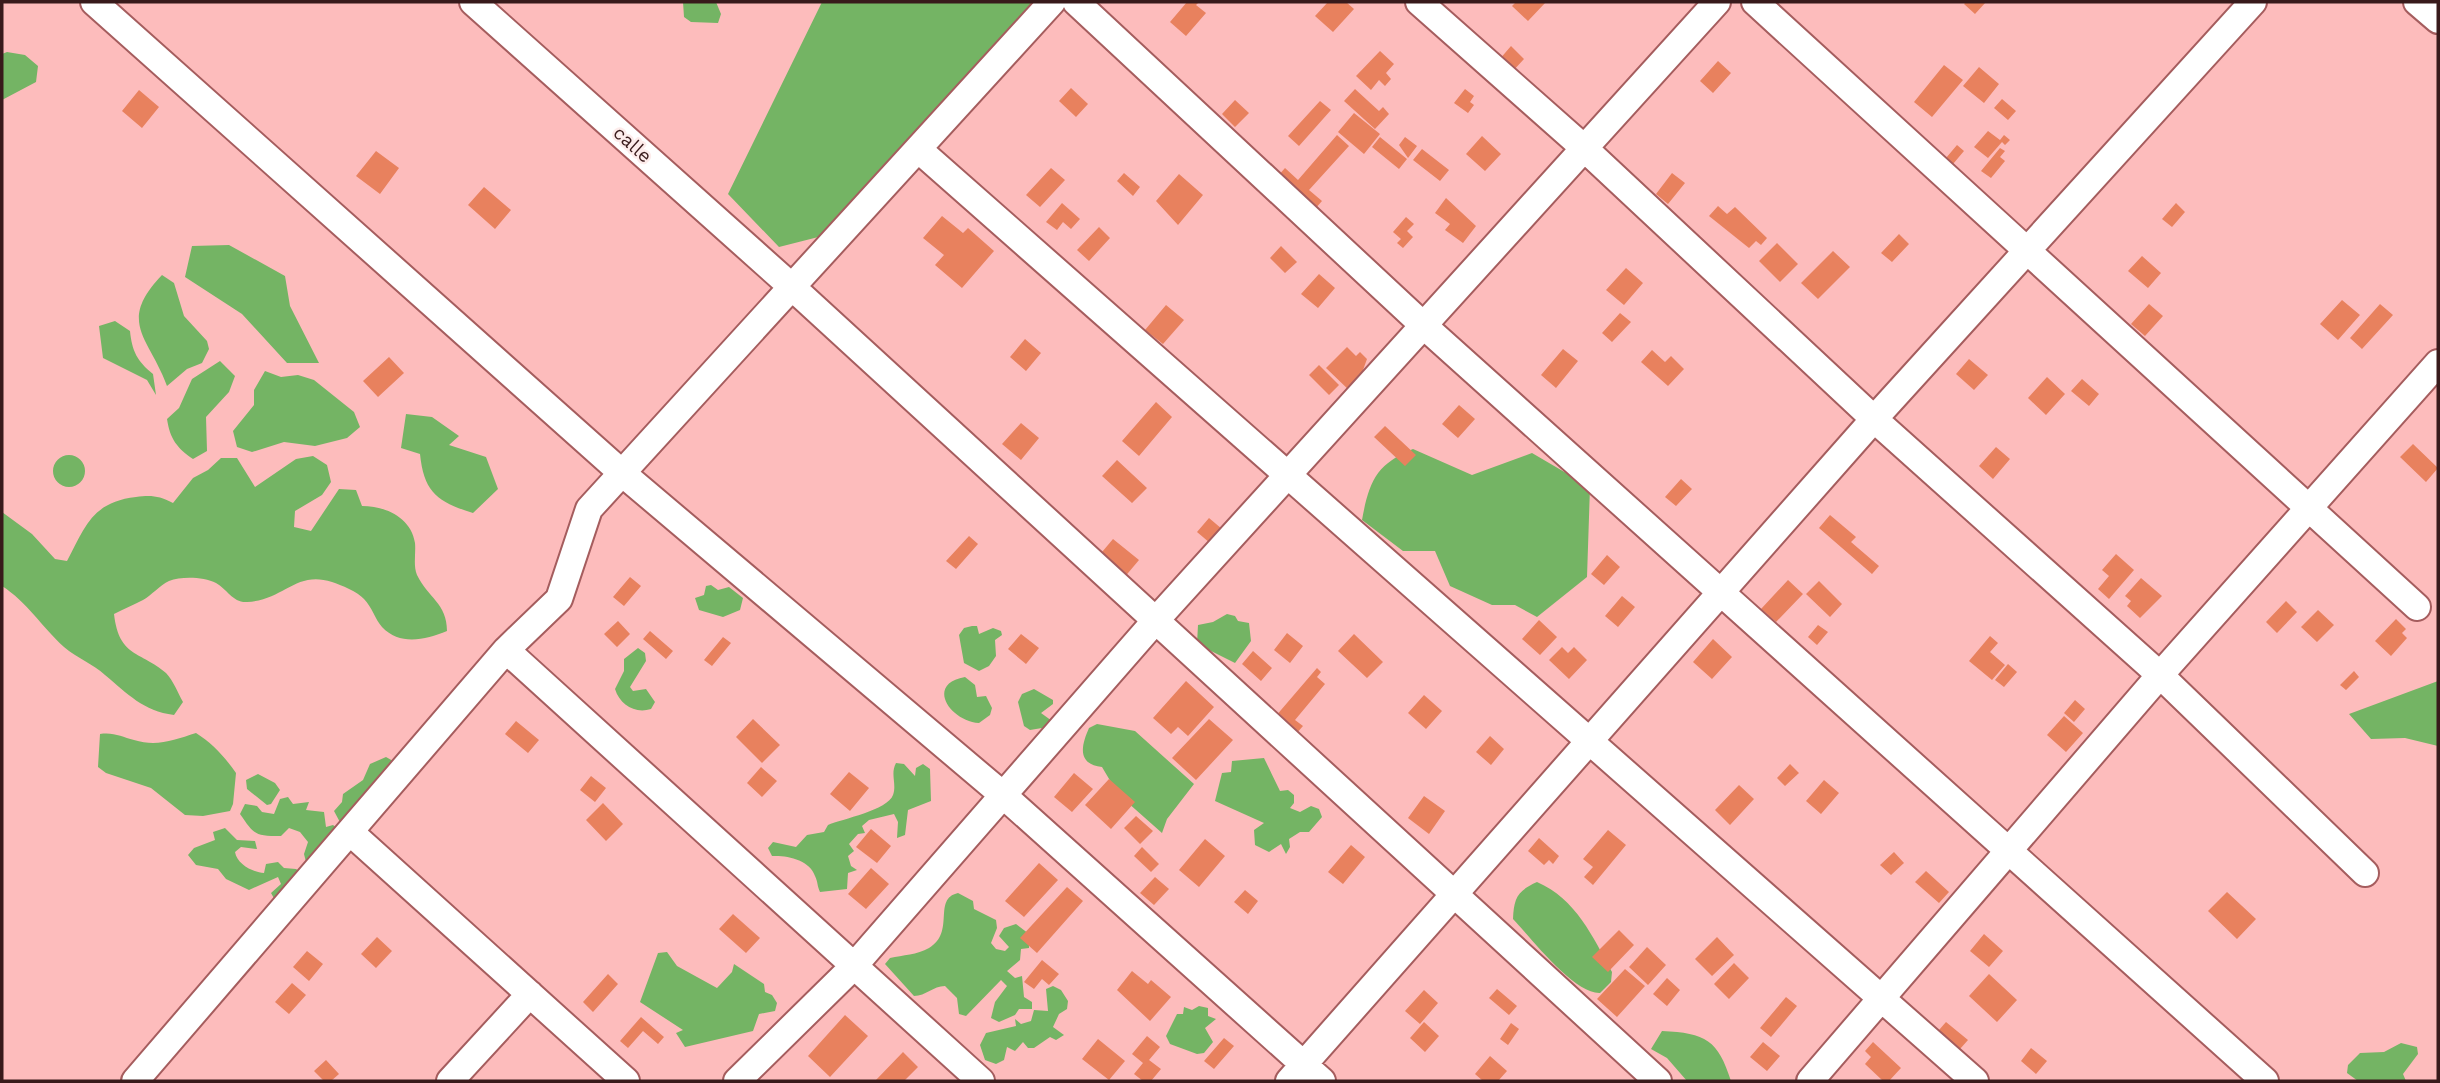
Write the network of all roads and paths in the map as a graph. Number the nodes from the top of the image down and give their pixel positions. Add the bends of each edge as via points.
1 (94, 2) edge
2 (473, 2) edge
3 (1052, 2) edge
4 (1076, 2) edge
5 (1419, 2) edge
6 (1717, 2) edge
7 (1755, 2) edge
8 (2253, 2) edge
9 (2417, 2) edge
10 (2438, 20) edge
11 (1584, 148) junction
12 (918, 149) junction
13 (2027, 251) junction
14 (792, 287) junction
15 (1423, 326) junction
16 (2438, 363) edge
17 (1874, 419) junction
18 (622, 473) junction
19 (1286, 476) junction
20 (2308, 508) junction
21 (1720, 593) junction
22 (2417, 607) dead end
23 (1156, 620) junction
24 (506, 650) junction
25 (2160, 675) junction
26 (1588, 742) junction
27 (1003, 795) junction
28 (350, 832) junction
29 (2009, 851) junction
30 (2365, 873) dead end
31 (1453, 893) junction
32 (853, 967) junction
33 (530, 994) junction
34 (1881, 999) junction
35 (1305, 1076) edge
36 (135, 1081) edge
37 (450, 1081) edge
38 (626, 1081) edge
39 (737, 1081) edge
40 (981, 1081) edge
41 (1658, 1081) edge
42 (1810, 1081) edge
43 (1975, 1081) edge
44 (2265, 1081) edge

1 - 18 street
2 - 14 street, calle
3 - 12 street
4 - 15 street
5 - 11 street
6 - 11 street
7 - 13 street
8 - 13 street
9 - 10 street
11 - 15 street
11 - 17 street
12 - 14 street
12 - 19 street
13 - 17 street
13 - 20 street
14 - 18 street
14 - 23 street, calle
15 - 19 street
15 - 21 street
16 - 20 street
17 - 21 street
17 - 25 street
18 - 24 street via 589,509 559,599
18 - 27 street
19 - 23 street
19 - 26 street
20 - 22 street
20 - 25 street
21 - 26 street
21 - 29 street
23 - 27 street
23 - 31 street, calle
24 - 28 street
24 - 32 street
25 - 29 street
25 - 30 street
26 - 31 street
26 - 34 street
27 - 32 street
27 - 35 street
28 - 33 street
28 - 36 street
29 - 34 street
29 - 44 street
31 - 35 street
31 - 41 street, calle
32 - 39 street
32 - 40 street
33 - 37 street
33 - 38 street
34 - 42 street
34 - 43 street

